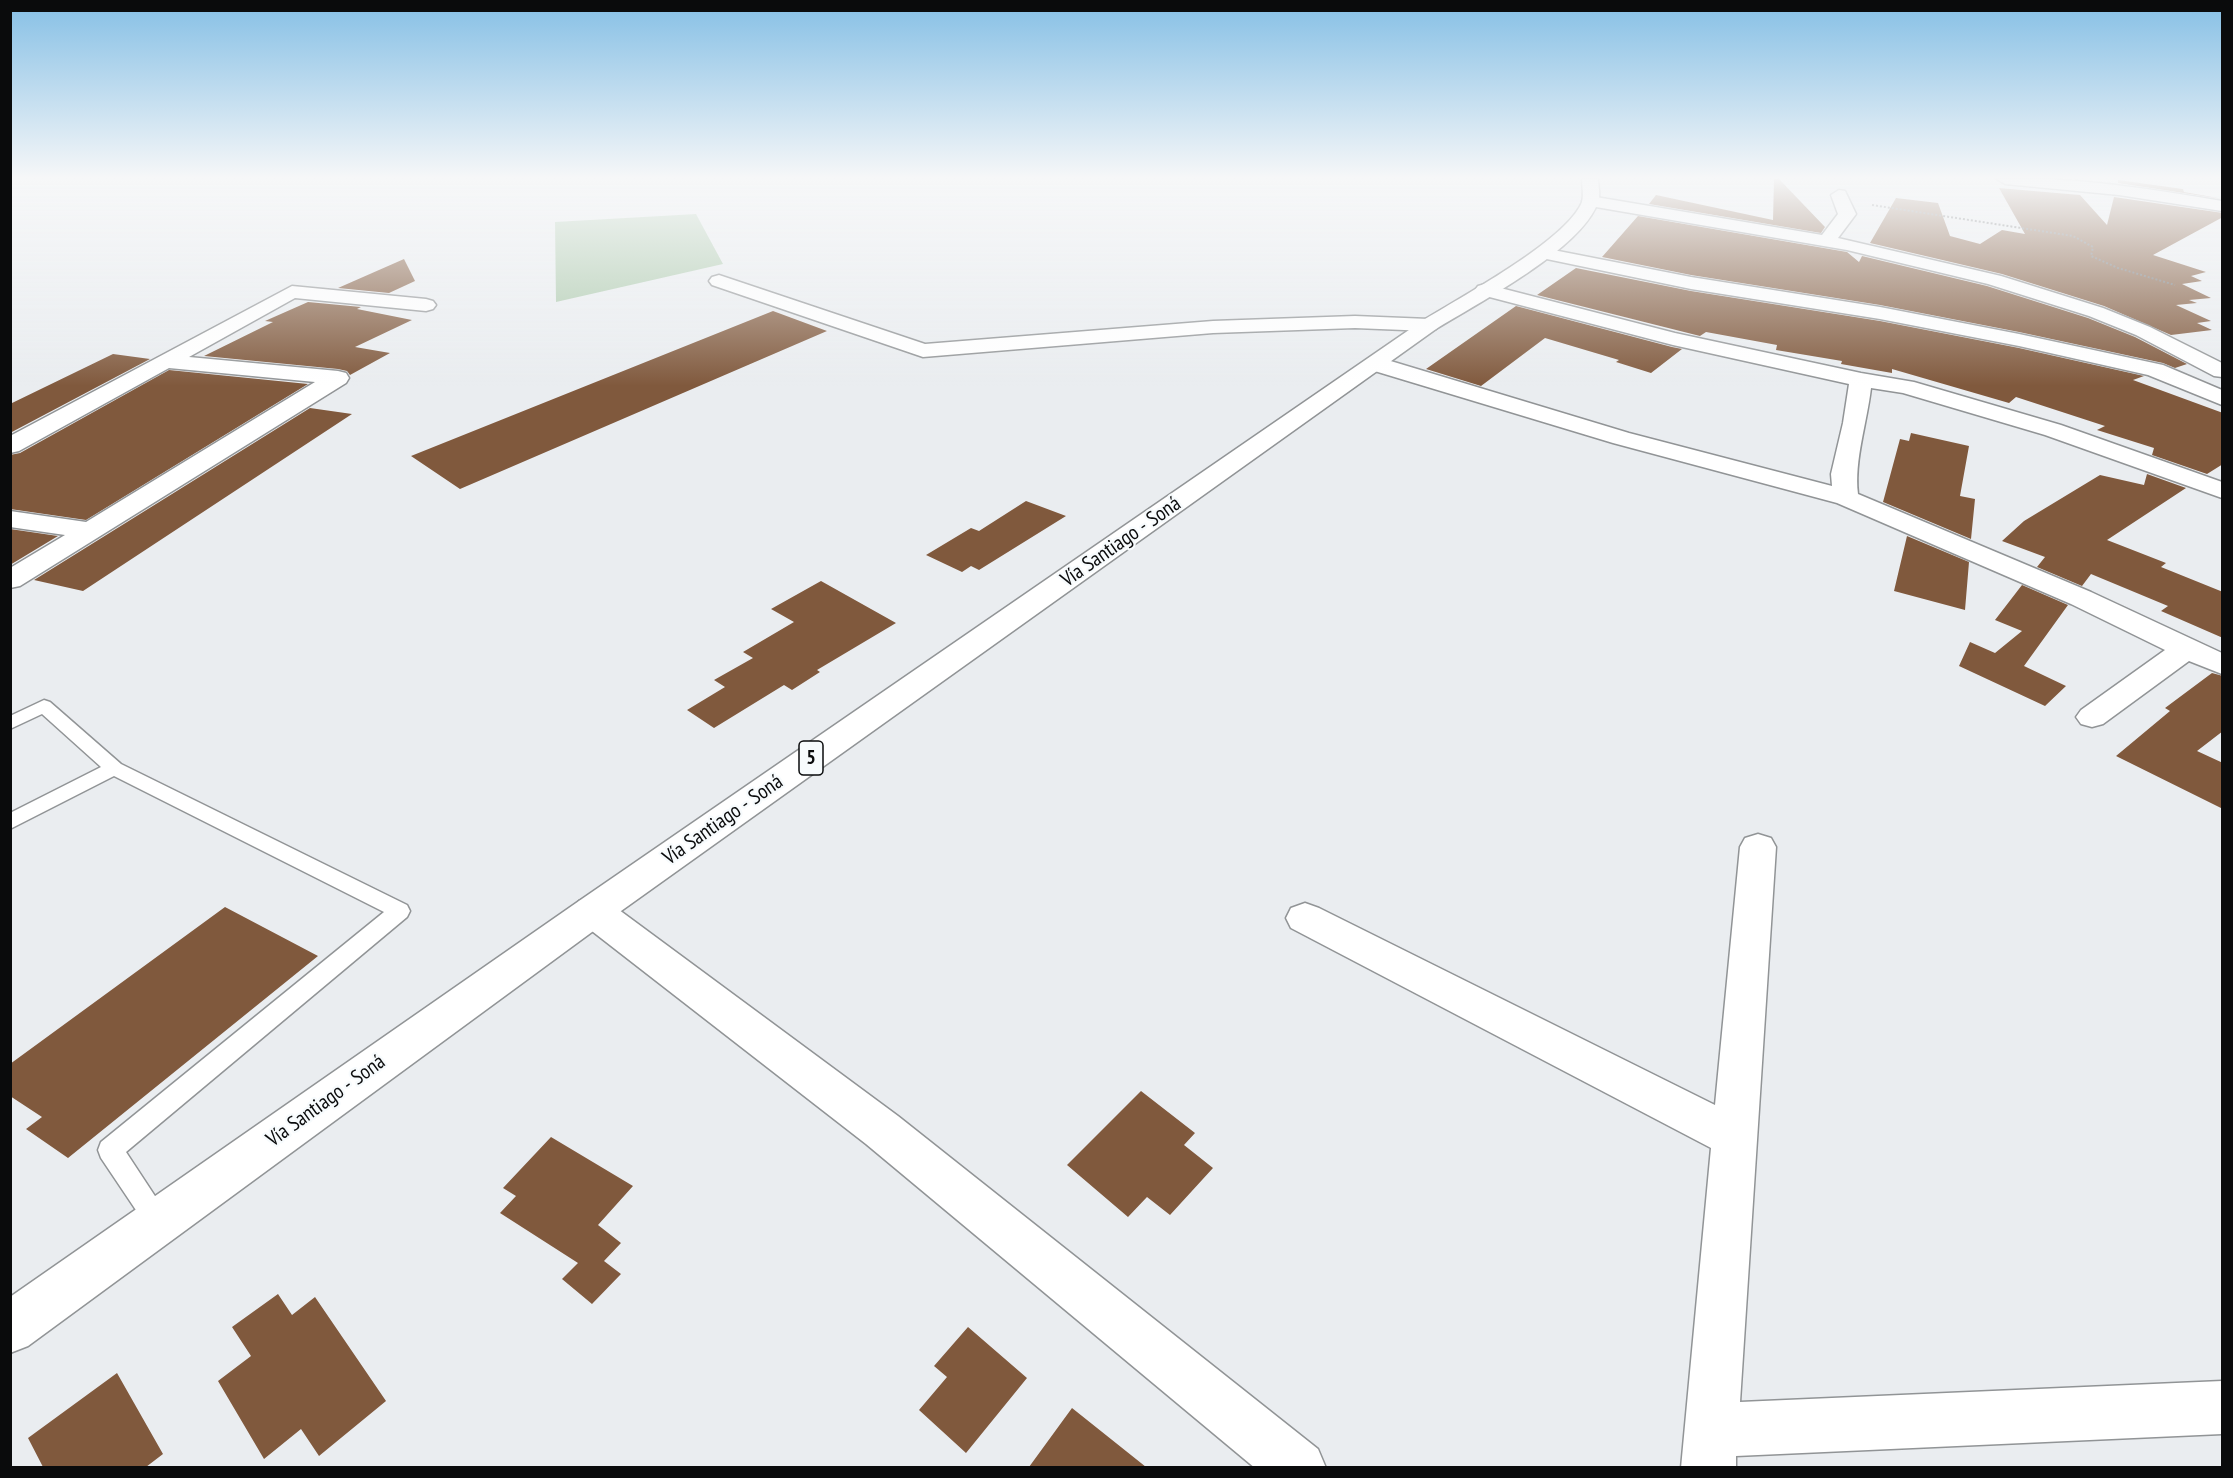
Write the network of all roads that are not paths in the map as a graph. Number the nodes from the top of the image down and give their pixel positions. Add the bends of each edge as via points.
1 (1549, 248) edge
2 (1852, 248) edge
3 (1544, 253) junction
4 (719, 281) dead end
5 (1485, 290) junction
6 (426, 305) dead end
7 (1429, 325) junction
8 (167, 361) junction
9 (1376, 364) junction
10 (2223, 371) edge
11 (1861, 380) junction
12 (2223, 398) edge
13 (10, 446) edge
14 (2223, 490) edge
15 (1846, 498) junction
16 (10, 519) edge
17 (89, 530) junction
18 (10, 580) edge
19 (2186, 648) junction
20 (2223, 666) edge
21 (2092, 717) dead end
22 (10, 723) edge
23 (114, 768) junction
24 (10, 822) edge
25 (1758, 847) dead end
26 (593, 910) junction
27 (1305, 918) dead end
28 (1734, 1137) junction
29 (159, 1221) junction
30 (10, 1328) edge
31 (2223, 1408) edge
32 (1709, 1449) edge
33 (1299, 1467) edge

1 - 3 street, Vía Santiago - Soná / 5
2 - 10 street via 1994,280 2066,302 2143,332
3 - 5 street, Vía Santiago - Soná / 5
3 - 12 street via 1691,283 2019,340 2155,370
4 - 7 street via 923,351 1213,327 1355,322
5 - 7 street, Vía Santiago - Soná / 5
5 - 11 street via 1673,339
6 - 8 street via 292,292
7 - 9 street, Vía Santiago - Soná / 5
8 - 13 street
8 - 17 street via 338,378
9 - 15 street via 1621,438
9 - 26 street, Vía Santiago - Soná / 5
11 - 14 street via 1906,387 2042,427
11 - 15 street via 1843,474
15 - 19 street via 2081,598
16 - 17 street
17 - 18 street
19 - 20 street
19 - 21 street
22 - 23 lane via 44,706
23 - 24 lane
23 - 29 lane via 400,911 110,1150
25 - 28 street
26 - 29 street, Vía Santiago - Soná / 5
26 - 33 street via 882,1130
27 - 28 street
28 - 32 street
29 - 30 street, Vía Santiago - Soná / 5
31 - 32 street

